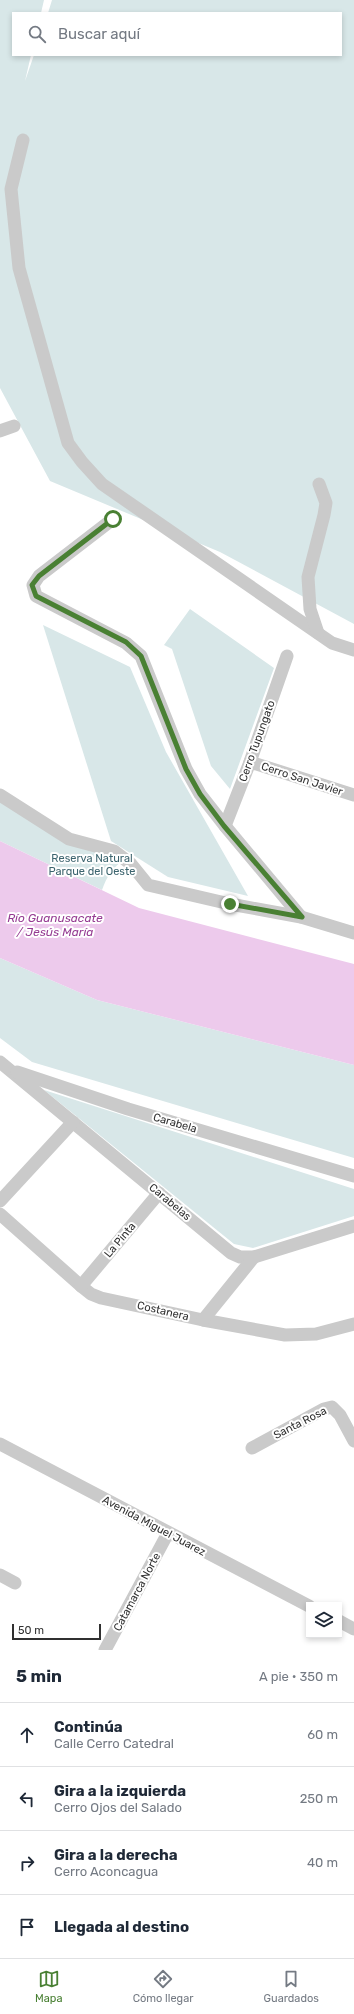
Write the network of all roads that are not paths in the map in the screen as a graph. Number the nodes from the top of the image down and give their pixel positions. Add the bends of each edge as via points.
1 (23, 140) dead end
2 (14, 426) dead end
3 (0, 431) edge
4 (319, 484) dead end
5 (113, 519) dead end
6 (318, 633) junction
7 (354, 650) edge
8 (287, 656) dead end
9 (250, 762) junction
10 (0, 795) edge
11 (354, 795) edge
12 (224, 826) junction
13 (302, 917) junction
14 (354, 933) edge
15 (5, 1066) edge
16 (73, 1122) junction
17 (354, 1176) edge
18 (159, 1193) junction
19 (0, 1200) edge
20 (0, 1214) edge
21 (354, 1226) edge
22 (254, 1257) junction
23 (81, 1286) junction
24 (203, 1320) junction
25 (354, 1324) edge
26 (354, 1441) edge
27 (0, 1444) edge
28 (252, 1448) dead end
29 (168, 1533) junction
30 (0, 1575) edge
31 (15, 1583) dead end
32 (306, 1604) edge
33 (342, 1623) edge
34 (354, 1629) edge
35 (105, 1650) edge

1 - 6 street via 11,189 19,268 68,443 102,484
2 - 3 street
4 - 6 street via 326,503 308,577 310,609
5 - 12 street via 39,576 32,585 36,596 126,642 141,656 186,769 200,794
6 - 7 street via 332,643
8 - 9 street, Cerro Tupungato
9 - 11 street, Cerro San Javier
9 - 12 street, Cerro Tupungato
10 - 13 street via 69,839 114,851 131,864 148,886
12 - 13 street
13 - 14 street
15 - 16 street, Carabelas
15 - 17 street, Carabela via 128,1109
16 - 18 street, Carabelas
16 - 19 street
18 - 22 street, Carabelas via 231,1253 240,1257
18 - 23 street, La Pinta
20 - 23 street, Costanera
21 - 22 street, Carabelas
22 - 24 street
23 - 24 street, Costanera via 101,1298
24 - 25 street, Costanera via 286,1335 316,1334
26 - 28 street, Santa Rosa via 340,1415 332,1407
27 - 29 street, Avenida Miguel Juarez
29 - 32 street, Avenida Miguel Juarez
29 - 35 street, Catamarca Norte
30 - 31 street
33 - 34 street

